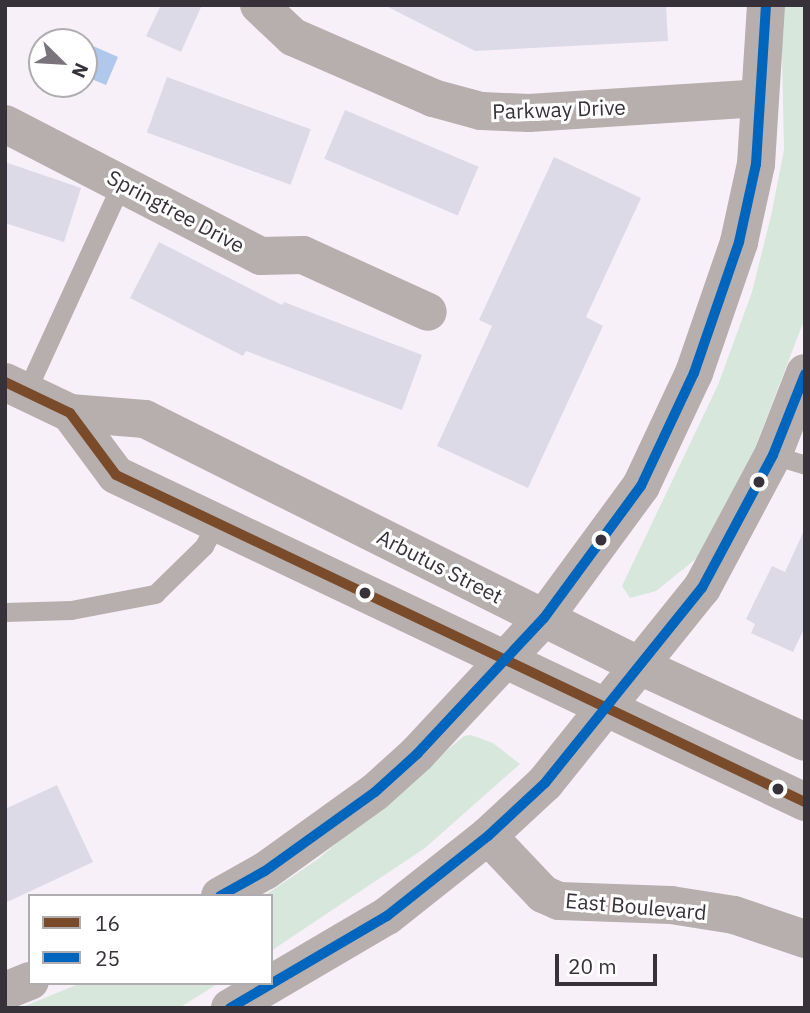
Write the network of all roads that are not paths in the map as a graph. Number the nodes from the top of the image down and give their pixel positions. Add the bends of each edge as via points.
1 (258, 5) edge
2 (766, 5) edge
3 (760, 98) junction
4 (5, 124) edge
5 (120, 187) junction
6 (428, 312) dead end
7 (805, 373) edge
8 (16, 387) edge
9 (70, 413) junction
10 (789, 460) edge
11 (217, 522) junction
12 (5, 612) edge
13 (544, 618) junction
14 (507, 661) junction
15 (642, 667) junction
16 (607, 709) junction
17 (805, 742) edge
18 (805, 802) edge
19 (488, 836) junction
20 (224, 894) edge
21 (805, 939) edge
22 (28, 982) edge
23 (273, 983) edge
24 (269, 985) edge
25 (5, 991) edge
26 (230, 1008) edge

1 - 3 street, Parkway Drive via 293,37 433,98 481,111 529,113
2 - 3 main road
3 - 13 main road via 756,164 739,242 694,373 641,486
4 - 5 street, Springtree Drive via 89,164
5 - 6 street, Springtree Drive via 261,256 303,255
5 - 8 lane
7 - 10 main road
8 - 9 main road, Arbutus Street
9 - 11 main road, Arbutus Street via 116,475
9 - 13 main road, Arbutus Street via 145,419
10 - 15 main road
11 - 12 lane via 204,546 155,594 71,610
11 - 14 main road, Arbutus Street
13 - 14 main road
13 - 15 main road, Arbutus Street
14 - 16 main road, Arbutus Street
14 - 20 main road via 375,792 265,871
15 - 16 main road
15 - 17 main road, Arbutus Street
16 - 18 main road, Arbutus Street
16 - 19 main road via 545,783
19 - 21 street, East Boulevard via 543,894 559,901 671,905 734,915
19 - 23 main road via 387,916
22 - 25 main road
24 - 26 main road

